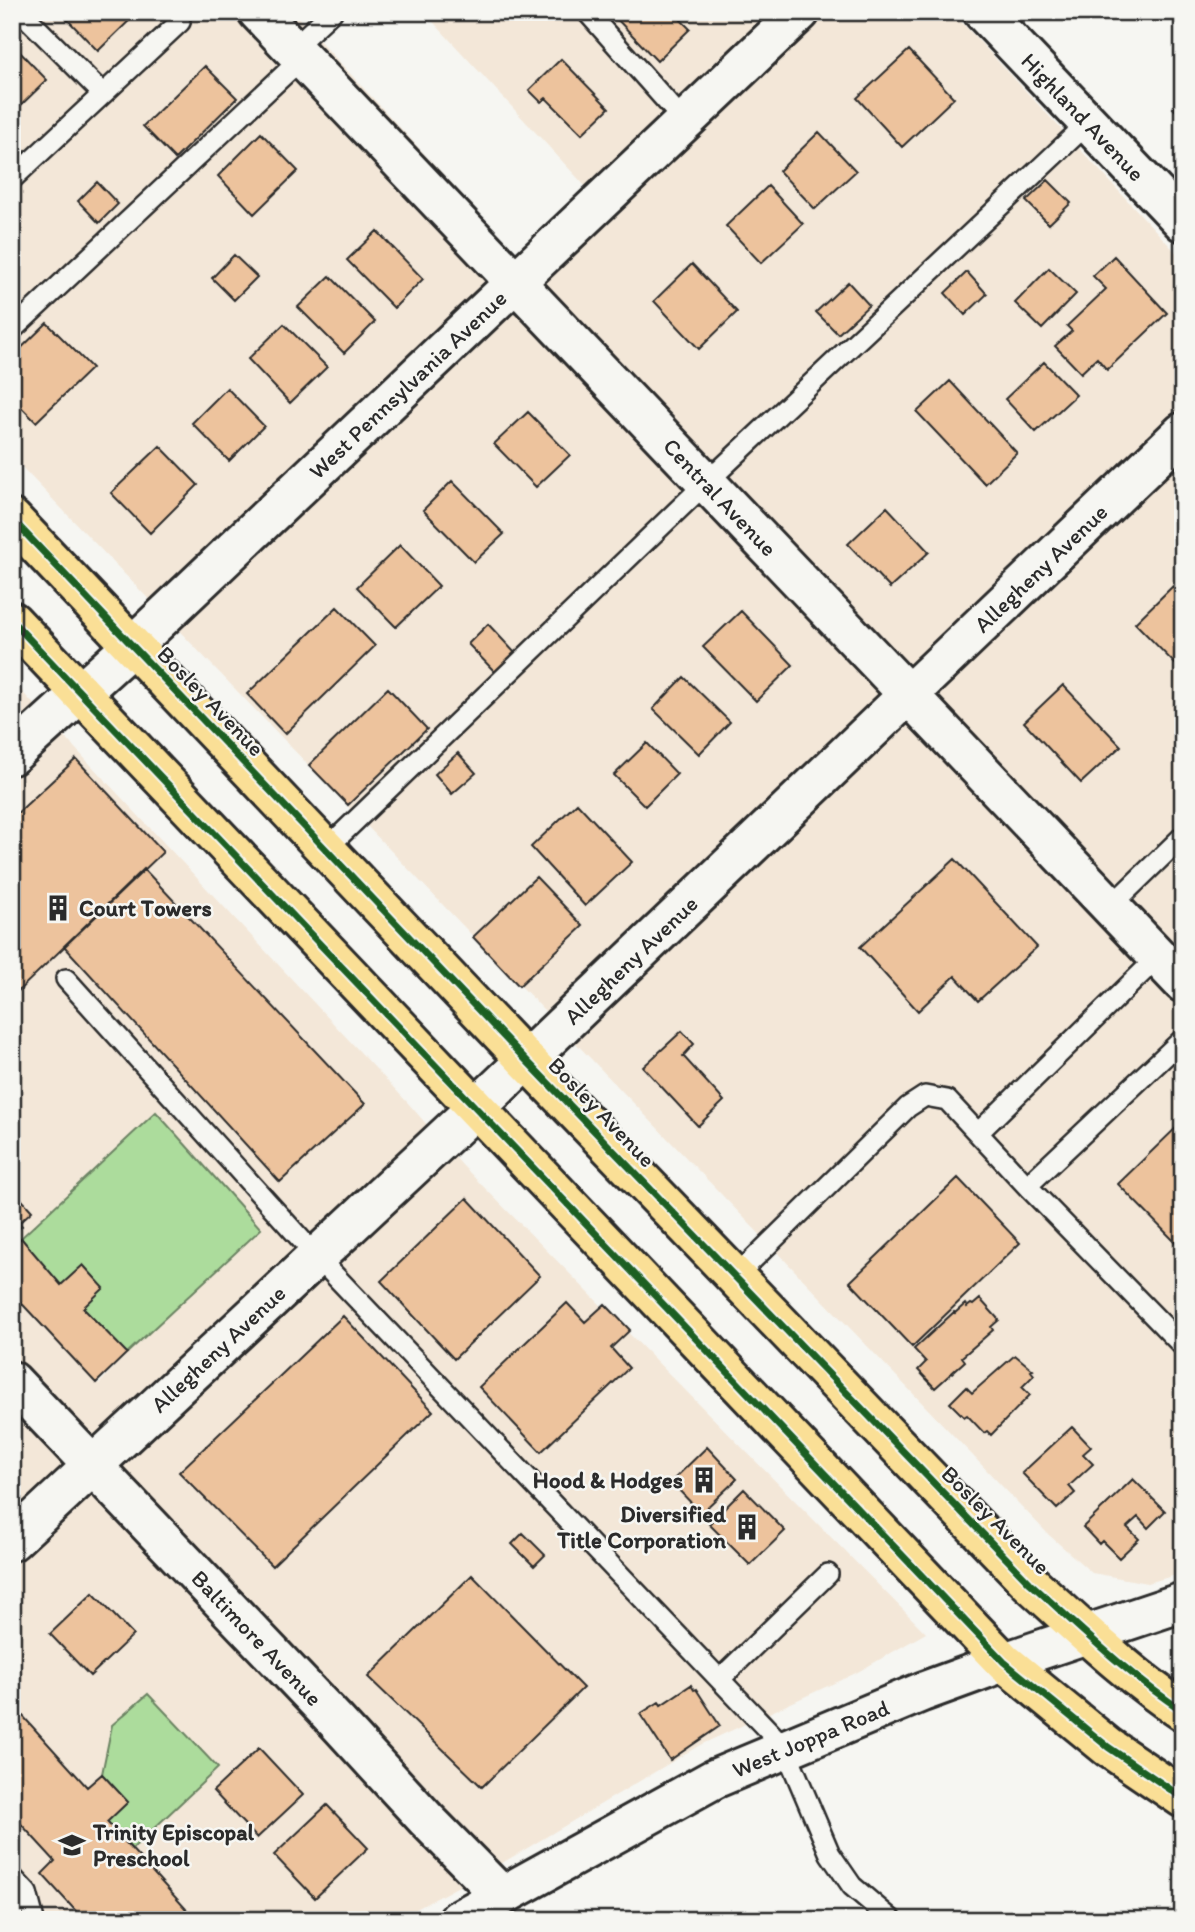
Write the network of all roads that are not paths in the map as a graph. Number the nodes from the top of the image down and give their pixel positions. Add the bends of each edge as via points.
1 (21, 12) edge
2 (258, 12) edge
3 (332, 12) edge
4 (587, 12) edge
5 (800, 12) edge
6 (983, 12) edge
7 (180, 22) dead end
8 (297, 53) junction
9 (103, 94) junction
10 (685, 122) junction
11 (1088, 122) junction
12 (12, 179) edge
13 (1183, 222) edge
14 (515, 282) junction
15 (12, 331) edge
16 (1183, 432) edge
17 (706, 483) junction
18 (12, 519) edge
19 (12, 621) edge
20 (132, 646) junction
21 (80, 693) junction
22 (908, 695) junction
23 (12, 755) edge
24 (1183, 836) edge
25 (326, 849) junction
26 (1110, 906) junction
27 (1170, 970) edge
28 (66, 979) dead end
29 (1183, 1039) edge
30 (526, 1060) junction
31 (476, 1108) junction
32 (978, 1133) junction
33 (1027, 1186) junction
34 (317, 1257) junction
35 (734, 1278) junction
36 (1183, 1346) edge
37 (12, 1381) edge
38 (94, 1465) junction
39 (12, 1541) edge
40 (828, 1574) dead end
41 (1183, 1602) edge
42 (1087, 1634) junction
43 (1004, 1662) junction
44 (720, 1679) junction
45 (1183, 1712) edge
46 (785, 1748) junction
47 (1183, 1798) edge
48 (12, 1877) edge
49 (502, 1896) junction
50 (461, 1919) edge
51 (34, 1920) edge
52 (892, 1920) edge

1 - 9 lane
2 - 8 street, Central Avenue
3 - 8 lane
4 - 10 lane
5 - 10 street, West Pennsylvania Avenue
6 - 11 street, Highland Avenue
7 - 9 lane
8 - 14 street, Central Avenue
8 - 15 lane
9 - 12 lane
10 - 14 street, West Pennsylvania Avenue
11 - 13 street, Highland Avenue
11 - 17 lane
14 - 17 street, Central Avenue
14 - 20 street, West Pennsylvania Avenue
16 - 22 street, Allegheny Avenue
17 - 22 street, Central Avenue
17 - 25 lane
18 - 20 main road, Bosley Avenue
19 - 21 main road
20 - 21 street, West Pennsylvania Avenue
20 - 25 main road, Bosley Avenue
21 - 23 street, West Pennsylvania Avenue
21 - 31 main road
22 - 26 street, Central Avenue
22 - 30 street, Allegheny Avenue
24 - 26 lane
25 - 30 main road, Bosley Avenue
26 - 27 street, Central Avenue
27 - 32 lane
28 - 34 lane
29 - 33 lane
30 - 31 street, Allegheny Avenue
30 - 35 main road, Bosley Avenue
31 - 34 street, Allegheny Avenue
31 - 43 main road
32 - 33 lane
32 - 35 lane via 947,1100 925,1096 908,1107
33 - 36 lane
34 - 38 street, Allegheny Avenue
34 - 44 lane
35 - 42 main road, Bosley Avenue via 1020,1573
37 - 38 street, Baltimore Avenue
38 - 39 street, Allegheny Avenue
38 - 49 street, Baltimore Avenue
40 - 44 lane
41 - 42 street, West Joppa Road
42 - 43 street, West Joppa Road
42 - 45 main road, Bosley Avenue
43 - 46 street, West Joppa Road
43 - 47 main road via 1108,1747
44 - 46 lane
46 - 49 street, West Joppa Road via 714,1779
46 - 52 lane via 830,1854 852,1886
48 - 51 lane via 27,1893
49 - 50 street, West Joppa Road

